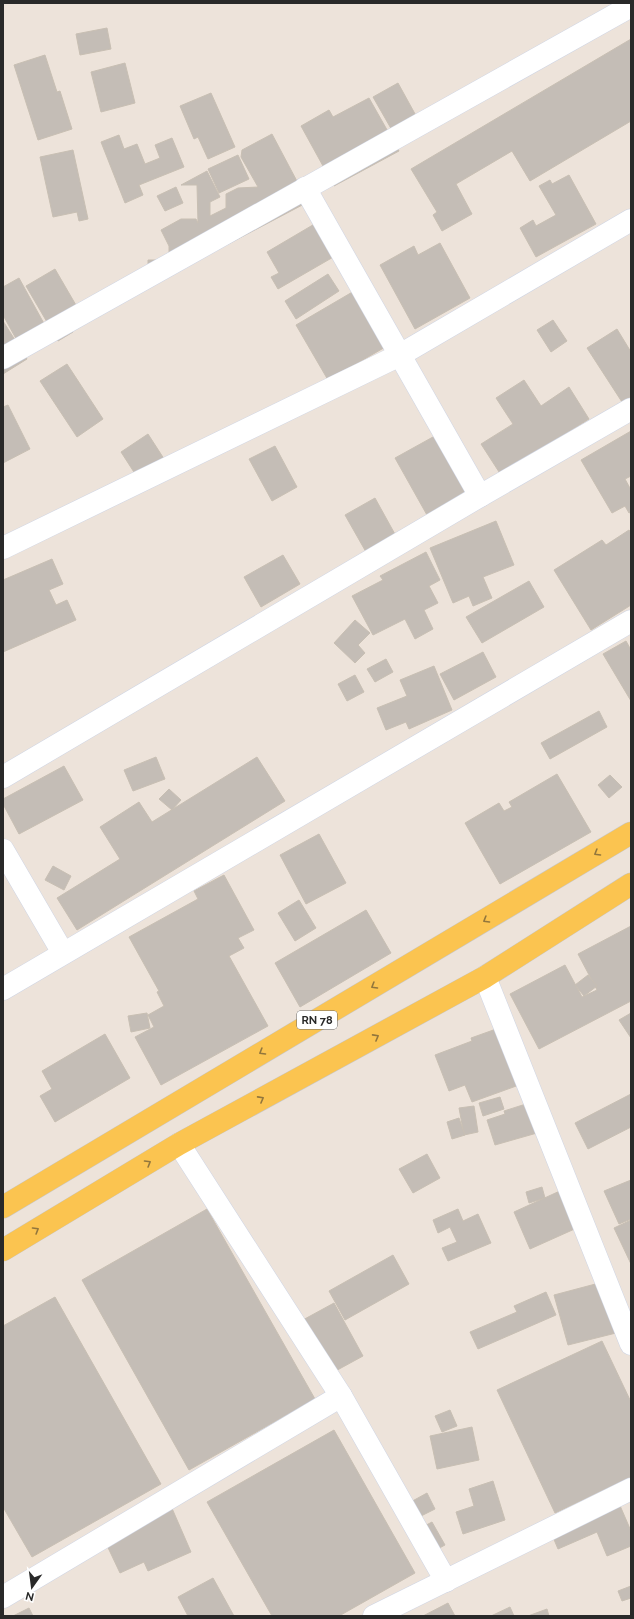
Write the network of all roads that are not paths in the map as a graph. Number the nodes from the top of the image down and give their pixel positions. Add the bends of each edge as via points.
1 (631, 6) edge
2 (305, 188) junction
3 (631, 220) edge
4 (400, 355) junction
5 (3, 358) edge
6 (631, 409) edge
7 (480, 496) junction
8 (3, 548) edge
9 (631, 621) edge
10 (3, 777) edge
11 (631, 833) edge
12 (3, 850) edge
13 (631, 884) edge
14 (63, 953) junction
15 (485, 977) junction
16 (3, 989) edge
17 (179, 1144) junction
18 (5, 1201) edge
19 (3, 1250) edge
20 (623, 1302) edge
21 (631, 1344) edge
22 (341, 1396) junction
23 (631, 1489) edge
24 (446, 1581) junction
25 (3, 1596) edge
26 (374, 1616) edge

1 - 2 street
2 - 4 street
2 - 5 street
3 - 4 street
4 - 7 street
4 - 8 street
6 - 7 street
7 - 10 street
9 - 14 street
11 -> 18 main road, RN 78
12 - 14 street
13 - 15 main road
14 - 16 street
17 -> 15 main road
15 - 20 street
19 -> 17 main road
17 - 22 street
20 - 21 street
22 - 24 street
22 - 25 street
23 - 24 street
24 - 26 street

